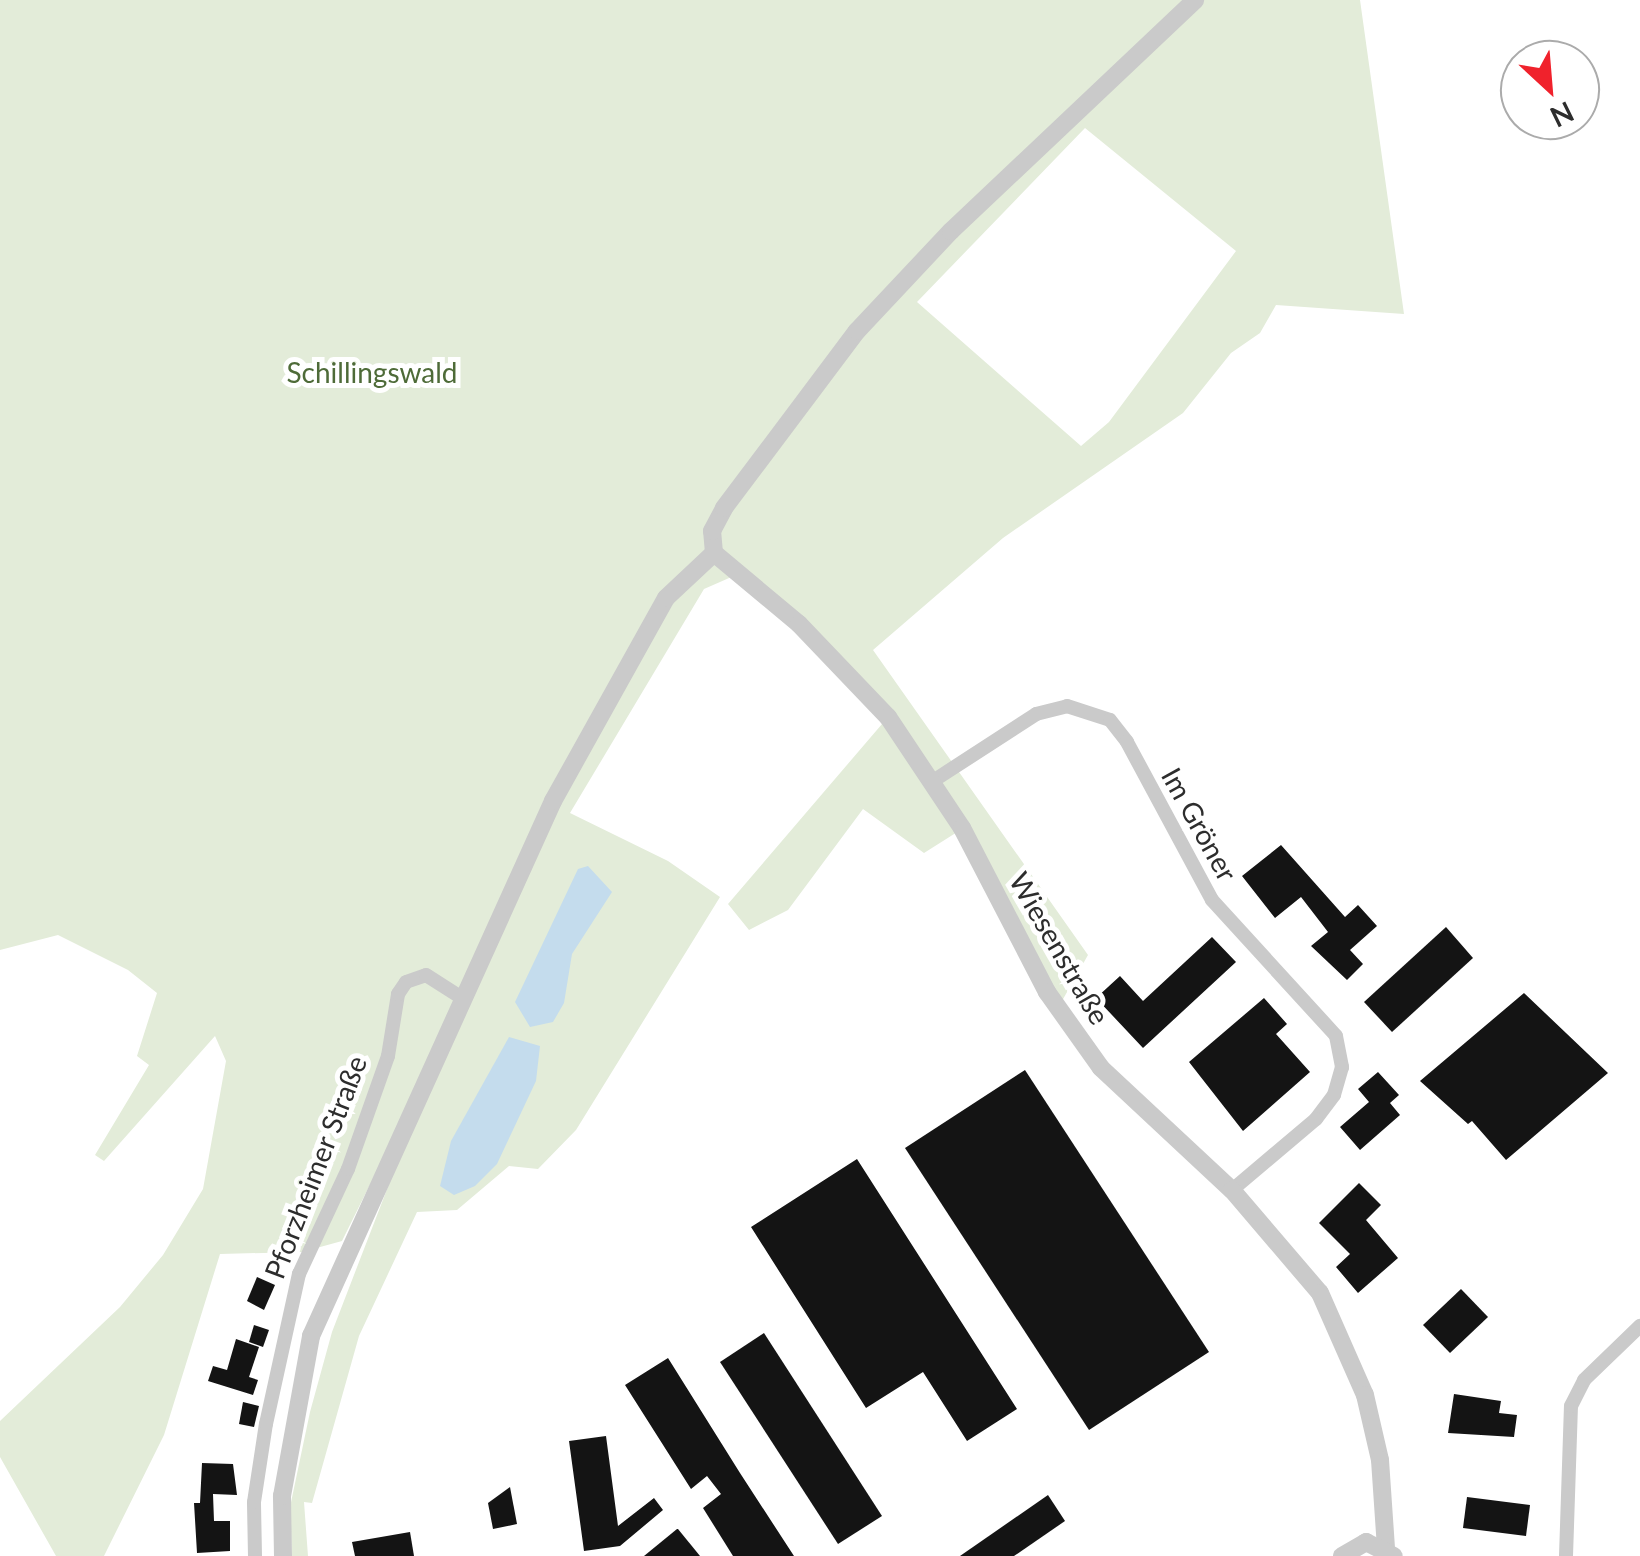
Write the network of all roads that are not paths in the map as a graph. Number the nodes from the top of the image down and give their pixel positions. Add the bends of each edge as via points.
1 (1195, 0) edge
2 (714, 553) junction
3 (933, 781) junction
4 (462, 998) junction
5 (1232, 1190) junction
6 (1640, 1326) edge
7 (1380, 1489) junction
8 (1366, 1542) junction
9 (1390, 1551) edge
10 (254, 1556) edge
11 (282, 1556) edge
12 (1342, 1556) edge
13 (1566, 1556) edge

1 - 2 street via 965,217 857,330 724,508 712,532
2 - 3 street, Wiesenstraße via 848,672
2 - 4 street via 666,598 553,801
3 - 5 street, Wiesenstraße via 1047,992 1101,1068
3 - 5 street, Im Gröner via 1036,714 1067,706 1110,720 1127,742 1212,900 1336,1036 1342,1067 1334,1095
4 - 10 street, Pforzheimer Straße via 426,976 406,982 398,994 388,1056 348,1169 299,1274 266,1424
4 - 11 street via 311,1336 282,1496
5 - 7 street, Wiesenstraße via 1292,1253 1345,1342 1365,1395
6 - 13 street via 1584,1380 1571,1406
7 - 8 street, Wiesenstraße
7 - 9 street, Wiesenstraße
8 - 9 street
8 - 12 street

